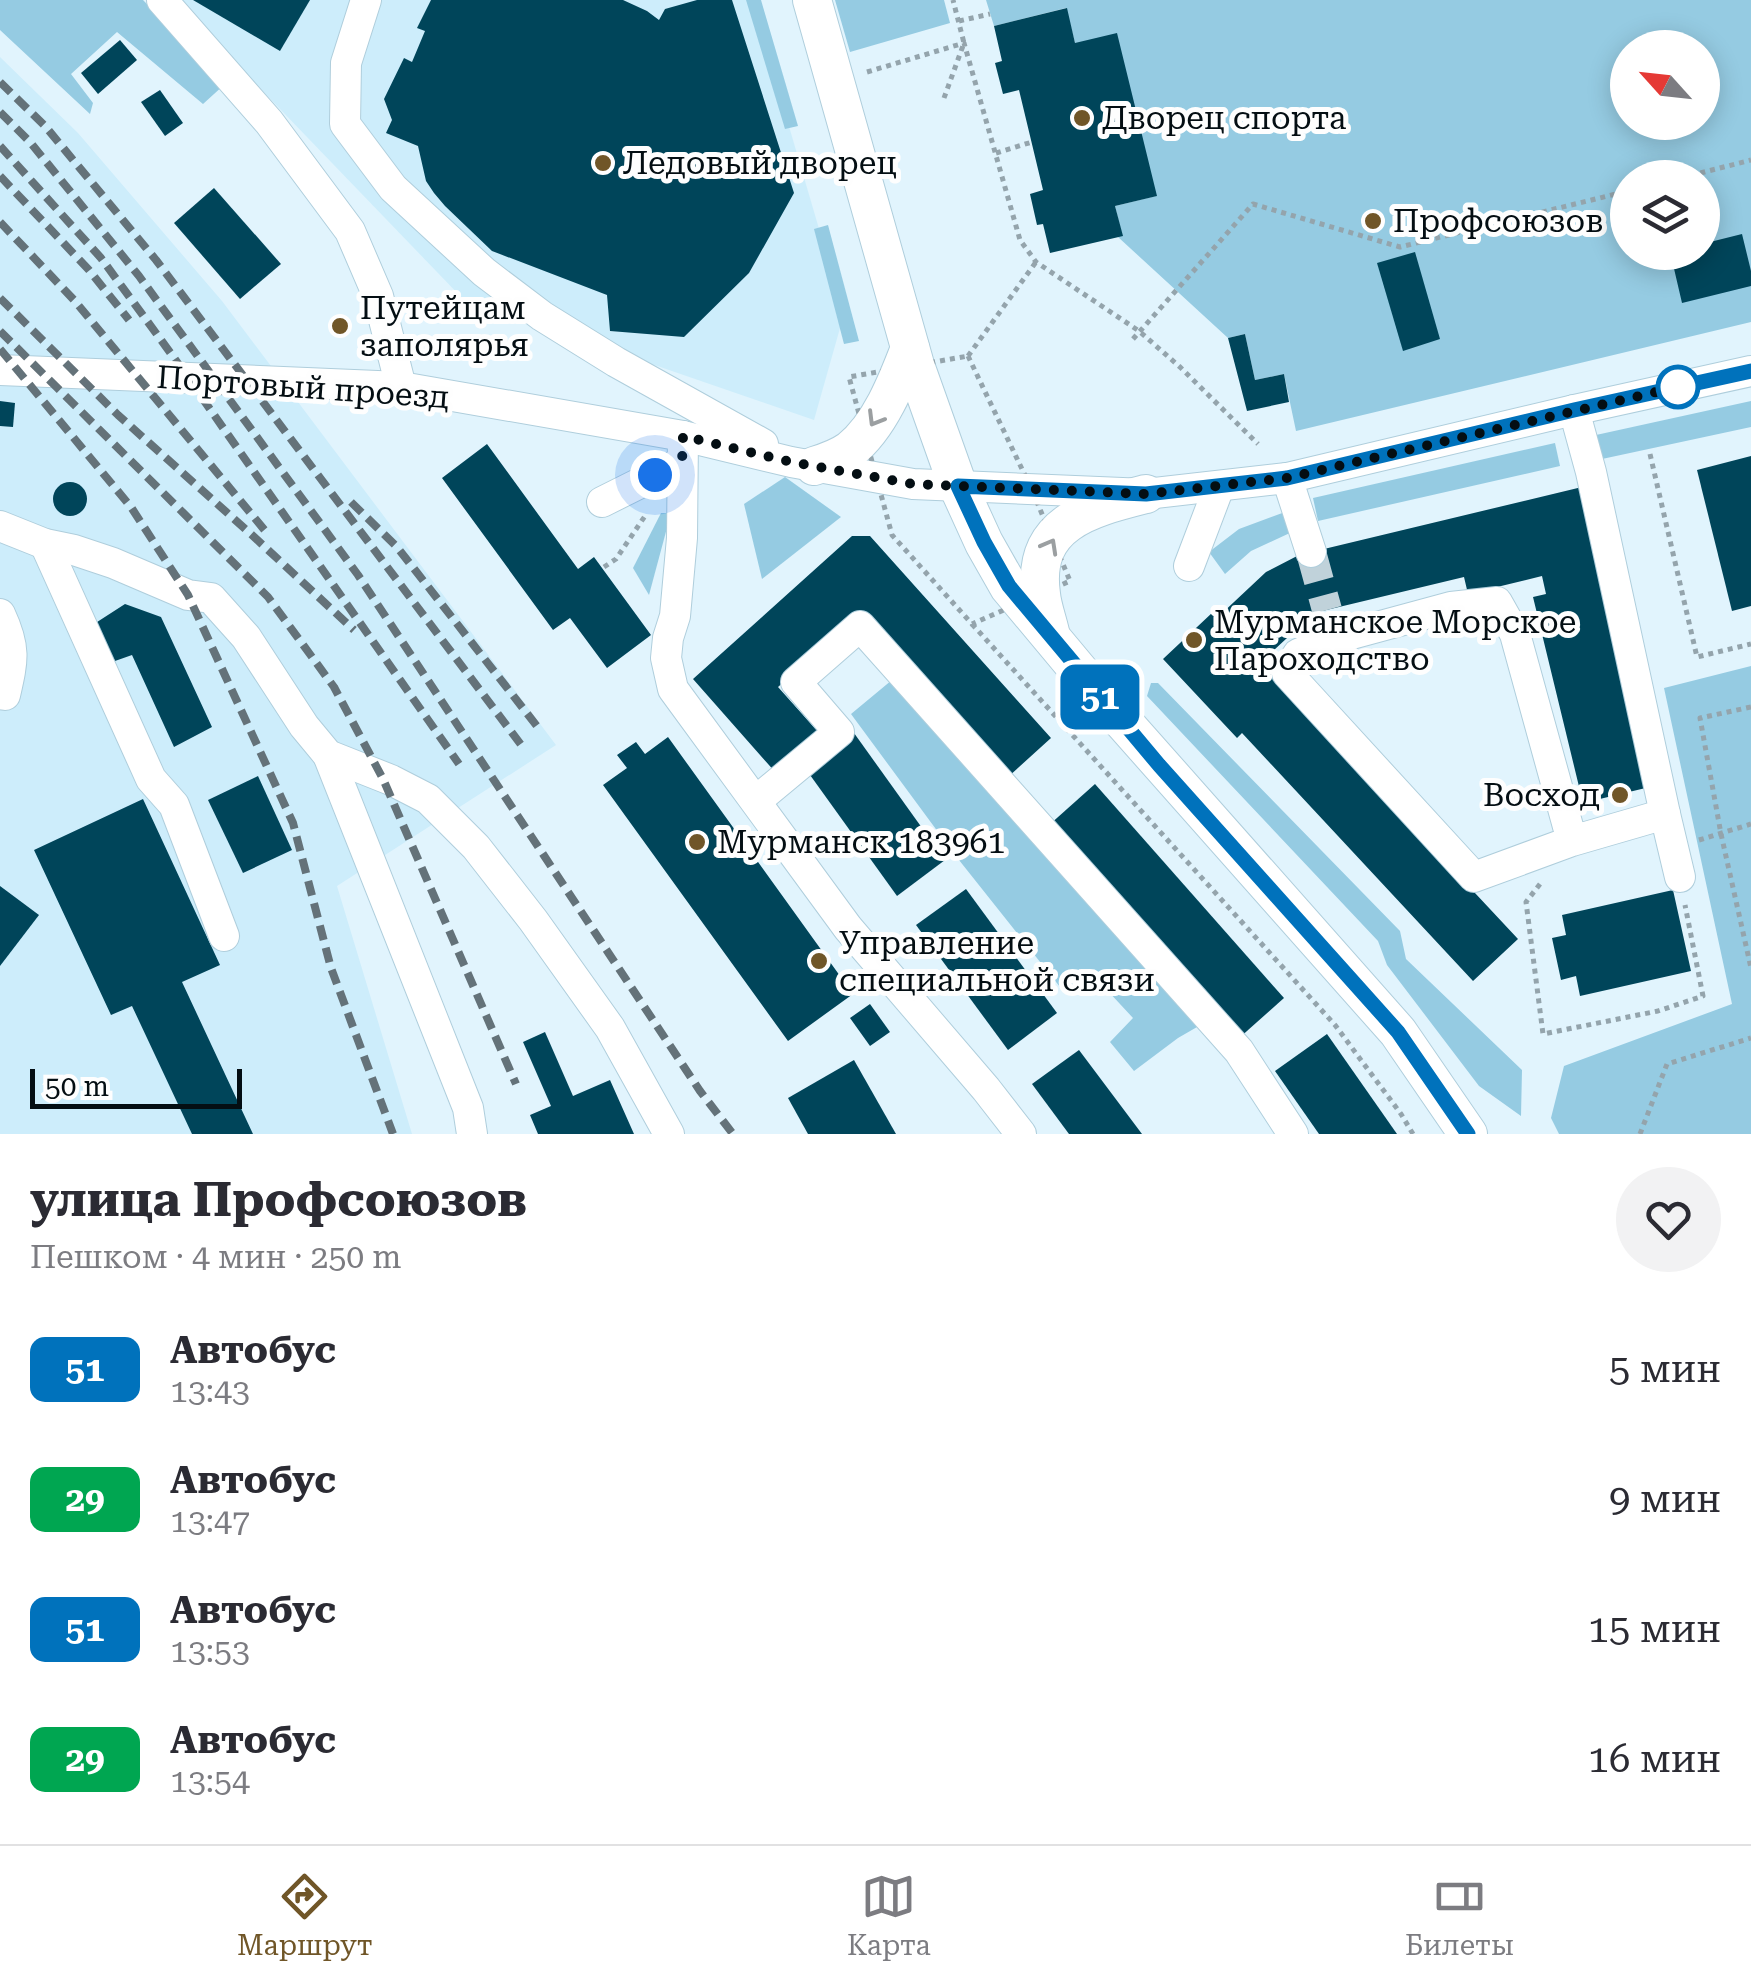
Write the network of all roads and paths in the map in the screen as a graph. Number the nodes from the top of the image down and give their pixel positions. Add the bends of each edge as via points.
1 (162, 0) edge
2 (366, 0) edge
3 (812, 0) edge
4 (953, 0) edge
5 (990, 14) dead end
6 (958, 21) junction
7 (964, 43) junction
8 (868, 72) dead end
9 (944, 98) dead end
10 (1032, 142) dead end
11 (996, 153) junction
12 (1751, 160) edge
13 (1720, 168) edge
14 (1610, 195) edge
15 (1036, 262) junction
16 (1139, 332) junction
17 (1133, 339) dead end
18 (968, 356) junction
19 (912, 357) junction
20 (0, 370) edge
21 (1751, 371) edge
22 (401, 387) junction
23 (1574, 410) junction
24 (1258, 444) dead end
25 (1650, 454) dead end
26 (682, 459) junction
27 (803, 464) junction
28 (1287, 478) junction
29 (958, 486) junction
30 (1219, 487) junction
31 (1032, 490) junction
32 (1146, 494) junction
33 (602, 502) dead end
34 (0, 526) edge
35 (45, 544) junction
36 (1311, 552) tunnel mouth
37 (1190, 566) dead end
38 (604, 567) dead end
39 (0, 614) edge
40 (972, 624) dead end
41 (1052, 639) junction
42 (1751, 644) edge
43 (5, 695) dead end
44 (1751, 707) edge
45 (328, 755) junction
46 (756, 801) junction
47 (1665, 814) junction
48 (1751, 824) edge
49 (1721, 834) junction
50 (1572, 842) junction
51 (1672, 846) junction
52 (1680, 878) joint
53 (224, 936) dead end
54 (1751, 968) edge
55 (1751, 1038) edge
56 (472, 1134) edge
57 (668, 1134) edge
58 (1021, 1134) edge
59 (1293, 1134) edge
60 (1413, 1134) edge
61 (1468, 1134) edge
62 (1640, 1134) edge

1 - 22 street via 269,122 350,231 378,296
2 - 27 street via 346,63 345,124 393,188 542,316
3 - 19 main road
4 - 6 path
5 - 6 path
6 - 7 path
7 - 8 path
7 - 9 path
7 - 11 path
10 - 11 path
11 - 15 path via 1020,240
12 - 13 path
14 - 16 path via 1400,247 1253,204
15 - 16 path
15 - 18 path
16 - 17 path
16 - 24 path
18 - 19 path
18 - 31 path
19 -> 27 main road via 850,450 835,460
19 - 29 main road
20 - 22 street, Портовый проезд
21 - 23 street, Портовый проезд
22 - 26 street, Портовый проезд
23 - 28 street, Портовый проезд
23 - 47 street
25 - 42 path via 1697,657
26 - 27 street, Портовый проезд
26 - 33 street
26 - 38 path via 616,559
26 - 46 street via 676,616 666,658 672,689
27 - 29 street, Портовый проезд
28 - 30 street, Портовый проезд
28 - 36 street
29 - 31 street, Портовый проезд
29 - 41 main road via 1009,586
30 - 32 street, Портовый проезд
30 - 37 street
31 - 32 street, Портовый проезд
41 -> 32 main road via 1040,573 1052,537 1085,512
34 - 35 street
35 - 45 street via 211,598
35 - 53 street via 151,779 174,804
39 - 43 street via 13,661
40 - 60 path via 1335,1025
41 - 61 main road via 1398,1032
44 - 49 path via 1700,718
45 - 56 street via 468,1108
45 - 57 street via 428,799 476,846 610,1028
46 - 58 street via 848,928
46 - 59 street via 838,732 796,682 860,626 1239,1051
47 - 50 street
47 - 51 street
48 - 49 path
49 - 51 path
49 - 54 path
50 - 50 street via 1474,877 1287,673 1298,654 1330,624 1496,602 1516,634
50 - 52 path via 1526,902 1542,1034 1658,1012 1703,996
51 - 52 street
55 - 62 path via 1667,1064

